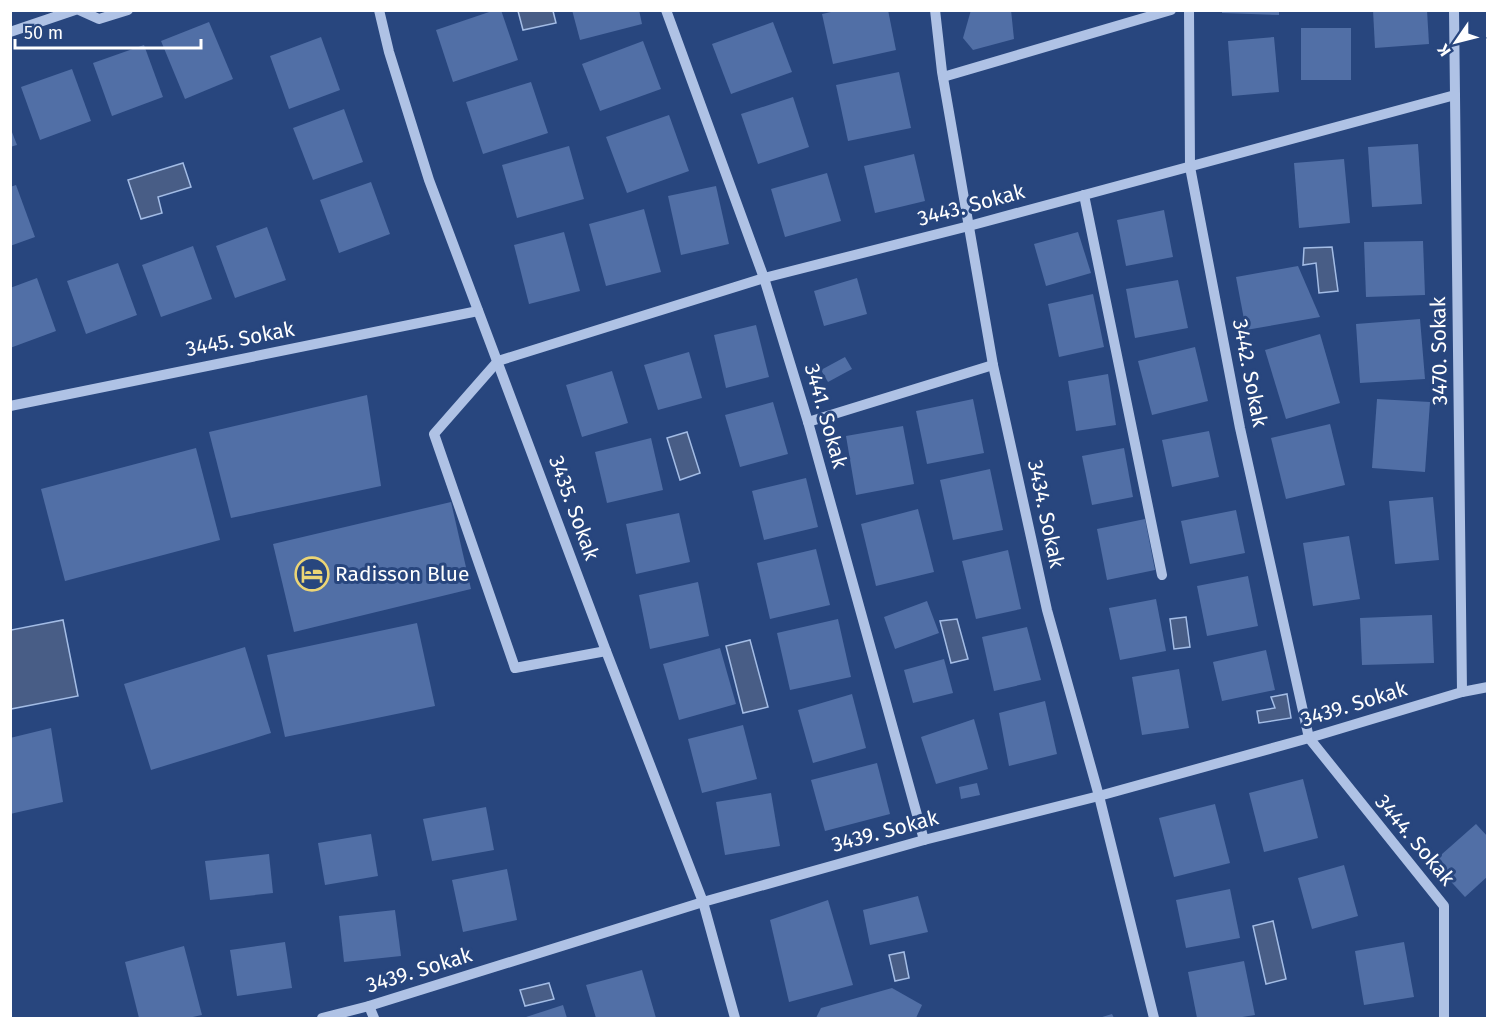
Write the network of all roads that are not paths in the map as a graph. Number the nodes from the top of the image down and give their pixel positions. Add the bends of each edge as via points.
1 (77, 10) edge
2 (128, 10) edge
3 (379, 10) edge
4 (666, 10) edge
5 (935, 10) edge
6 (1171, 10) edge
7 (1189, 10) edge
8 (1454, 10) edge
9 (10, 32) edge
10 (943, 77) junction
11 (1455, 95) junction
12 (1190, 167) junction
13 (1084, 195) junction
14 (969, 226) junction
15 (764, 278) junction
16 (478, 311) junction
17 (498, 361) junction
18 (993, 365) junction
19 (10, 406) edge
20 (808, 422) junction
21 (1162, 575) dead end
22 (606, 651) junction
23 (1488, 679) edge
24 (1488, 687) edge
25 (1462, 692) junction
26 (1309, 738) junction
27 (1100, 796) junction
28 (924, 840) junction
29 (703, 902) junction
30 (369, 1006) junction
31 (322, 1018) edge
32 (374, 1018) edge
33 (735, 1018) edge
34 (1154, 1018) edge
35 (1444, 1018) edge

1 - 2 street via 99,19
1 - 9 street
3 - 16 street, 3435. Sokak via 429,180
4 - 15 street, 3441. Sokak
5 - 10 street, 3434. Sokak
6 - 10 street
7 - 12 street, 3442. Sokak
8 - 11 street, 3470. Sokak
10 - 14 street, 3434. Sokak
11 - 12 street, 3443. Sokak
11 - 25 street, 3470. Sokak
12 - 13 street, 3443. Sokak
12 - 26 street, 3442. Sokak via 1240,428
13 - 14 street, 3443. Sokak
13 - 21 street
14 - 15 street, 3443. Sokak
14 - 18 street, 3434. Sokak
15 - 17 street, 3443. Sokak
15 - 20 street, 3441. Sokak
16 - 17 street, 3435. Sokak
16 - 19 street, 3445. Sokak
17 - 22 street, 3435. Sokak
17 - 22 street via 434,434 515,668
18 - 20 street
18 - 27 street, 3434. Sokak via 1047,610
20 - 28 street, 3441. Sokak
22 - 29 street, 3435. Sokak
23 - 25 street
24 - 25 street
25 - 26 street, 3439. Sokak
26 - 27 street, 3439. Sokak
26 - 35 street, 3444. Sokak via 1444,906
27 - 28 street, 3439. Sokak
27 - 34 street, 3434. Sokak
28 - 29 street, 3439. Sokak
29 - 30 street, 3439. Sokak
29 - 33 street, 3435. Sokak
30 - 31 street, 3439. Sokak
30 - 32 street

